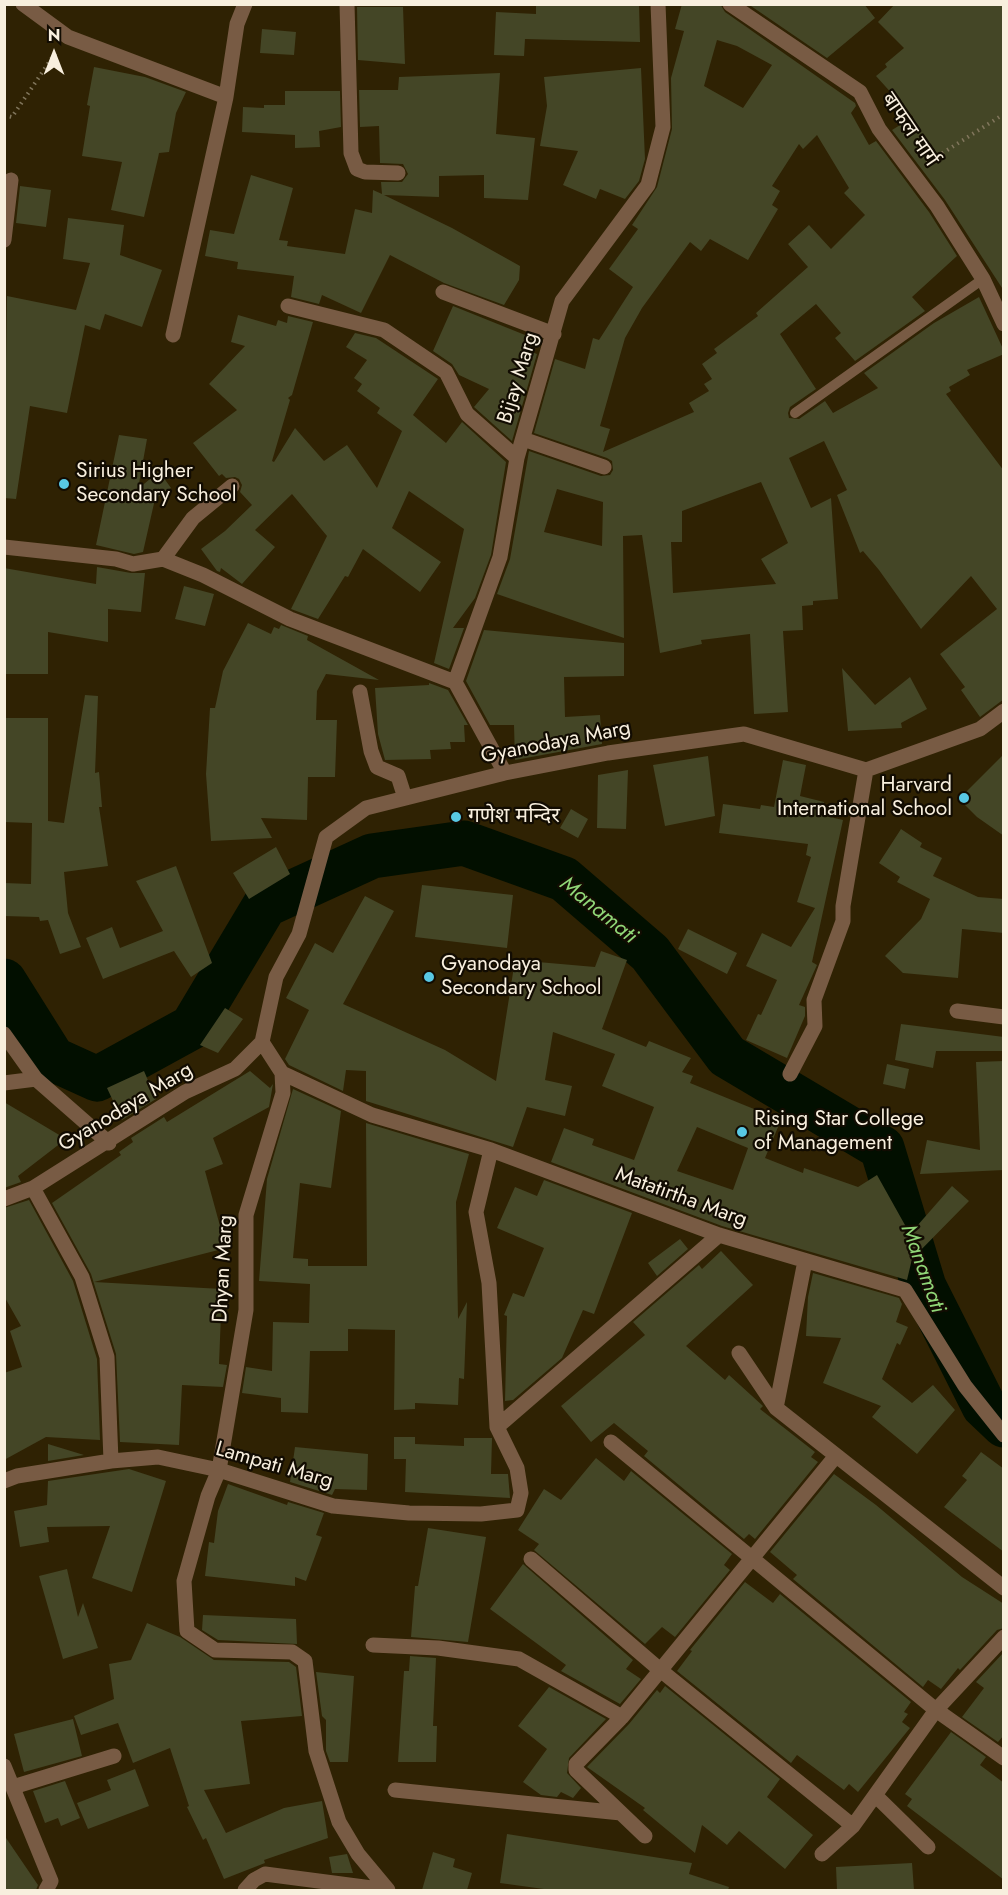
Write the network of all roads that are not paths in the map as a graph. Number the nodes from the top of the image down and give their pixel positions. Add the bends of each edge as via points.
1 (23, 4) edge
2 (245, 4) edge
3 (347, 4) edge
4 (658, 4) edge
5 (730, 4) edge
6 (226, 96) junction
7 (398, 173) dead end
8 (11, 180) dead end
9 (4, 240) edge
10 (983, 279) junction
11 (443, 292) dead end
12 (997, 294) edge
13 (288, 306) dead end
14 (1004, 324) edge
15 (554, 334) junction
16 (173, 335) dead end
17 (795, 413) dead end
18 (523, 439) junction
19 (517, 458) junction
20 (604, 468) dead end
21 (232, 486) dead end
22 (4, 547) edge
23 (164, 559) junction
24 (455, 682) junction
25 (360, 692) dead end
26 (1004, 711) edge
27 (866, 771) junction
28 (505, 773) junction
29 (405, 798) junction
30 (957, 1011) dead end
31 (1004, 1017) edge
32 (4, 1034) edge
33 (262, 1042) junction
34 (282, 1073) junction
35 (790, 1074) dead end
36 (36, 1078) junction
37 (4, 1083) edge
38 (109, 1143) junction
39 (491, 1150) junction
40 (33, 1188) junction
41 (4, 1199) edge
42 (718, 1235) junction
43 (805, 1261) junction
44 (739, 1353) dead end
45 (776, 1408) junction
46 (497, 1427) junction
47 (1001, 1429) edge
48 (611, 1442) dead end
49 (835, 1457) junction
50 (111, 1461) junction
51 (219, 1470) junction
52 (4, 1481) edge
53 (531, 1559) dead end
54 (752, 1560) junction
55 (1004, 1588) edge
56 (1004, 1636) edge
57 (373, 1645) dead end
58 (660, 1669) junction
59 (936, 1710) junction
60 (622, 1717) junction
61 (114, 1756) dead end
62 (1004, 1758) edge
63 (5, 1767) edge
64 (13, 1787) junction
65 (395, 1790) dead end
66 (876, 1797) junction
67 (621, 1813) junction
68 (853, 1826) junction
69 (645, 1836) dead end
70 (928, 1847) dead end
71 (822, 1854) dead end
72 (46, 1890) edge
73 (245, 1890) edge
74 (387, 1890) edge

1 - 6 street via 68,37
2 - 6 street via 237,24
3 - 7 street via 351,153 357,169
4 - 15 street, Bijay Marg via 663,127 648,186 562,301
5 - 10 street, बाफल मार्ग via 860,92 879,129 937,206
6 - 16 street
8 - 9 street
10 - 12 street, बाफल मार्ग
10 - 17 lane
11 - 15 street
12 - 14 street, बाफल मार्ग
13 - 19 street via 384,330 446,372 468,414
15 - 18 street, Bijay Marg
18 - 19 street, Bijay Marg
18 - 20 street
19 - 24 street, Bijay Marg via 500,557
21 - 23 street via 193,518
22 - 23 street via 133,564
23 - 24 street via 203,574 290,619
24 - 28 street
25 - 29 street via 377,767 398,776
26 - 27 street via 980,729
27 - 28 street, Gyanodaya Marg via 744,734 608,753
27 - 35 street via 843,921 814,1000 815,1026
28 - 29 street, Gyanodaya Marg
29 - 33 street, Gyanodaya Marg via 366,808 326,837 299,934 276,977
30 - 31 street
32 - 36 street
33 - 34 street
33 - 38 street, Gyanodaya Marg via 235,1069 185,1092
34 - 39 street, Matatirtha Marg via 372,1115
34 - 51 street, Dhyan Marg via 283,1093 246,1215 246,1310
36 - 37 street
36 - 38 street
38 - 40 street, Gyanodaya Marg
39 - 42 street, Matatirtha Marg
39 - 46 street via 476,1212 489,1283
40 - 41 street, Gyanodaya Marg
40 - 50 street via 82,1277 107,1357
42 - 43 street, Matatirtha Marg
42 - 46 street
43 - 45 street
43 - 47 street, Matatirtha Marg via 905,1290 965,1386
44 - 45 street
45 - 49 street
46 - 51 street, Lampati Marg via 517,1468 517,1510 409,1513 333,1506
48 - 54 street
49 - 54 street
49 - 55 street
50 - 51 street, Lampati Marg via 158,1457
50 - 52 street, Lampati Marg
51 - 74 street, Dhyan Marg via 184,1581 187,1631 215,1650 292,1652 305,1661 316,1751 339,1822
53 - 58 street
54 - 58 street
54 - 59 street
56 - 59 street
57 - 60 street via 438,1648 519,1659
58 - 60 street
58 - 68 street
59 - 62 street
59 - 66 street
60 - 67 street via 576,1764 576,1770
61 - 64 street
63 - 64 street
64 - 72 street via 51,1881
65 - 67 street
66 - 68 street
66 - 70 street
67 - 69 street
68 - 71 street
73 - 74 street via 265,1874

